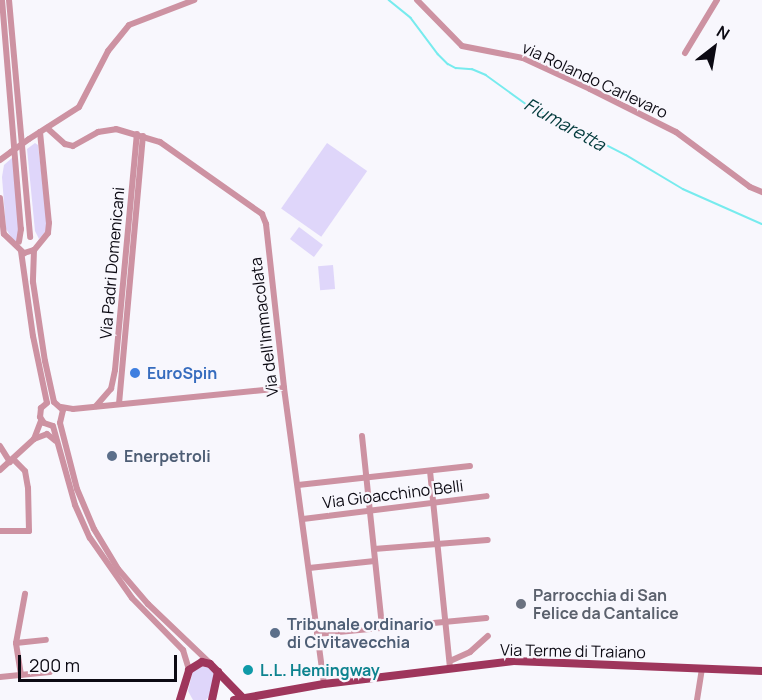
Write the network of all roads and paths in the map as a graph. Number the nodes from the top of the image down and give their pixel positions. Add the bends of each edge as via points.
1 (2, 0) edge
2 (9, 0) edge
3 (194, 0) edge
4 (417, 0) edge
5 (717, 0) edge
6 (685, 53) dead end
7 (48, 128) junction
8 (40, 132) junction
9 (140, 135) junction
10 (0, 161) edge
11 (762, 192) edge
12 (0, 198) edge
13 (30, 237) junction
14 (20, 248) junction
15 (34, 249) junction
16 (284, 388) junction
17 (108, 394) junction
18 (119, 395) junction
19 (51, 402) junction
20 (116, 404) junction
21 (96, 406) junction
22 (61, 407) junction
23 (73, 409) junction
24 (64, 416) junction
25 (50, 424) junction
26 (362, 436) dead end
27 (33, 439) junction
28 (60, 445) junction
29 (0, 446) edge
30 (11, 460) junction
31 (470, 466) dead end
32 (0, 470) edge
33 (430, 471) junction
34 (366, 478) junction
35 (298, 485) junction
36 (487, 496) dead end
37 (433, 502) junction
38 (369, 511) junction
39 (303, 519) junction
40 (0, 531) edge
41 (488, 540) dead end
42 (438, 546) junction
43 (374, 549) junction
44 (375, 561) junction
45 (309, 568) junction
46 (25, 594) dead end
47 (486, 618) dead end
48 (446, 621) junction
49 (382, 627) junction
50 (317, 634) junction
51 (488, 636) dead end
52 (46, 640) dead end
53 (16, 643) junction
54 (210, 664) junction
55 (450, 664) junction
56 (702, 669) junction
57 (189, 670) junction
58 (762, 671) edge
59 (50, 672) dead end
60 (218, 672) junction
61 (21, 675) junction
62 (0, 676) edge
63 (324, 684) junction
64 (185, 690) junction
65 (239, 699) edge
66 (180, 700) edge
67 (189, 700) edge
68 (212, 700) edge
69 (697, 700) edge

1 - 14 street
2 - 13 street
3 - 7 street via 129,25 108,51 78,107
4 - 11 street, via Rolando Carlevaro via 462,46 523,58 590,89 676,132
5 - 6 street
7 - 8 street
7 - 9 street, Via dell'Immacolata via 64,144 73,146 98,132 116,129
8 - 10 street, bridge
8 - 15 street via 49,223 48,233
9 - 16 street, Via dell'Immacolata via 179,153 262,214
9 - 17 street, Via Padri Domenicani via 115,370
9 - 18 street, Via Padri Domenicani
12 - 14 street via 4,234
13 - 14 street via 22,238
13 - 15 street
14 - 15 street via 26,254
14 - 19 street via 33,336
15 - 19 street via 33,282
16 - 20 street
16 - 35 street, Via dell'Immacolata
17 - 18 street
17 - 20 street
17 - 21 street
18 - 20 street, Via Padri Domenicani
19 - 22 street
19 - 25 street via 40,411
20 - 21 street
21 - 23 street
22 - 23 street
22 - 24 street
23 - 24 street
24 - 25 street
25 - 27 street
25 - 28 street
25 - 54 street via 102,545 118,569
26 - 34 street
27 - 28 street via 46,434
27 - 30 street
28 - 57 street via 75,506 93,543 132,598 183,650
29 - 30 street
30 - 32 street
30 - 40 street via 25,471 29,531
31 - 33 street
33 - 34 street
33 - 37 street
34 - 35 street
34 - 38 street
35 - 39 street, Via dell'Immacolata
36 - 37 street, Via Gioacchino Belli
37 - 38 street, Via Gioacchino Belli
37 - 42 street
38 - 39 street, Via Gioacchino Belli
38 - 43 street
39 - 45 street, Via dell'Immacolata
41 - 42 street
42 - 43 street
42 - 48 street
43 - 44 street
44 - 45 street
44 - 49 street
45 - 50 street, Via dell'Immacolata
46 - 53 street
47 - 48 street
48 - 49 street
48 - 55 street
49 - 50 street
50 - 63 street, Via dell'Immacolata
51 - 55 street, Via Terme di Traiano
52 - 53 street
53 - 61 street
54 - 57 main road via 197,663
54 - 60 main road
55 - 56 main road, Via Terme di Traiano via 514,661
55 - 63 main road, Via Terme di Traiano
56 - 58 main road, Via Terme di Traiano
56 - 69 street
57 - 64 main road
59 - 61 street
60 - 65 main road
60 - 68 main road
61 - 62 street
63 - 65 main road, Via Terme di Traiano
64 - 66 main road
64 - 67 main road

